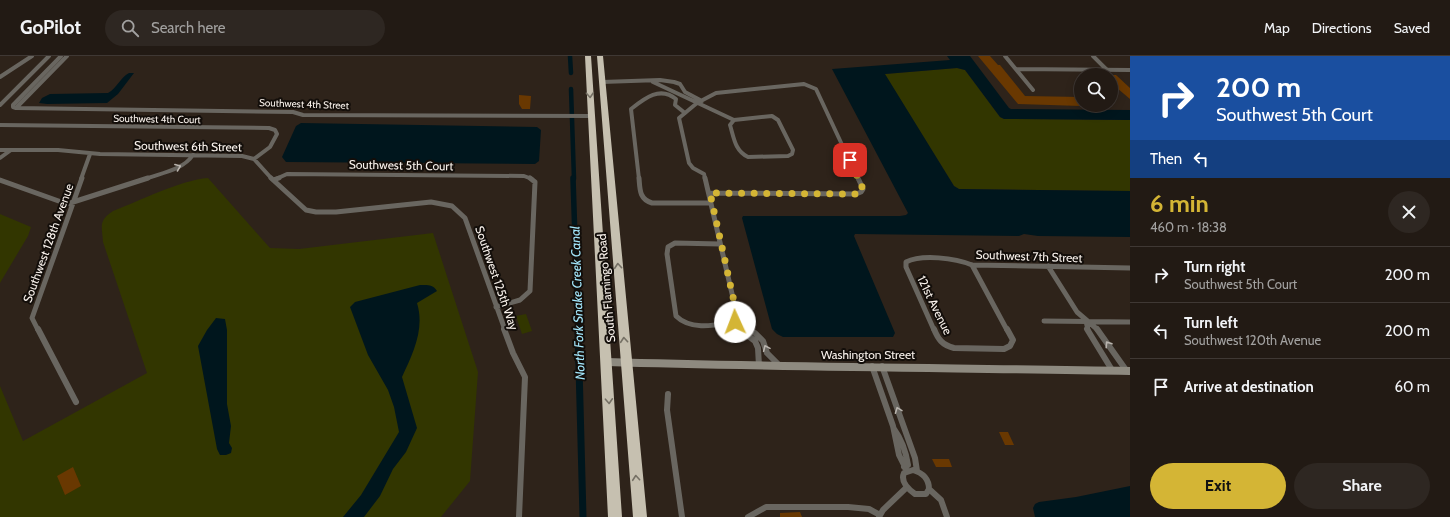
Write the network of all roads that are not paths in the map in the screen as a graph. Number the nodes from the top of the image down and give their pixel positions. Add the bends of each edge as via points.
1 (32, 56) edge
2 (49, 56) edge
3 (61, 56) edge
4 (67, 56) edge
5 (588, 56) edge
6 (593, 56) edge
7 (600, 56) edge
8 (1005, 56) edge
9 (1093, 56) edge
10 (1105, 68) edge
11 (1016, 69) junction
12 (1074, 69) edge
13 (1118, 70) edge
14 (1130, 70) edge
15 (0, 77) edge
16 (602, 82) junction
17 (653, 82) junction
18 (1033, 90) dead end
19 (702, 101) junction
20 (697, 103) junction
21 (0, 105) edge
22 (16, 108) junction
23 (686, 113) junction
24 (592, 116) junction
25 (734, 120) junction
26 (0, 125) edge
27 (0, 150) edge
28 (10, 150) junction
29 (90, 154) junction
30 (193, 155) junction
31 (0, 158) edge
32 (254, 159) junction
33 (0, 180) edge
34 (273, 180) junction
35 (710, 193) junction
36 (711, 203) junction
37 (73, 204) junction
38 (450, 205) joint
39 (720, 244) junction
40 (906, 262) joint
41 (972, 265) junction
42 (1048, 266) junction
43 (1130, 268) edge
44 (496, 307) junction
45 (735, 322) junction
46 (1044, 322) dead end
47 (1086, 322) junction
48 (1130, 322) edge
49 (607, 362) junction
50 (626, 362) junction
51 (758, 366) junction
52 (781, 366) junction
53 (872, 366) junction
54 (882, 366) junction
55 (1112, 370) junction
56 (1128, 370) edge
57 (881, 393) junction
58 (891, 393) junction
59 (668, 394) dead end
60 (76, 402) dead end
61 (906, 469) junction
62 (917, 471) junction
63 (906, 488) junction
64 (930, 489) junction
65 (880, 516) edge
66 (519, 517) edge
67 (615, 517) edge
68 (640, 517) edge
69 (682, 517) edge
70 (748, 517) edge
71 (947, 517) edge

1 - 15 street
2 - 21 street
3 - 22 street via 13,105
4 - 22 street
5 -> 24 highway, South Flamingo Road
6 - 16 highway via 595,77
7 - 16 highway, South Flamingo Road
8 - 11 street
9 - 10 street
11 - 12 street
11 - 18 street
13 - 14 street
16 - 17 street
50 -> 16 highway, South Flamingo Road
17 - 19 street via 678,83 685,92
17 - 20 street
19 - 20 street
19 - 35 street via 716,93 810,85 816,89 863,189 856,194
20 - 23 street
20 - 25 street
22 - 24 street, Southwest 4th Street via 292,112 303,115
23 - 35 street via 679,118 689,163 704,174
23 - 36 street via 677,108 676,99 665,92 655,93 631,109 641,195 652,203
24 - 49 highway, South Flamingo Road
25 - 25 street via 730,125 738,151 742,155 748,157 792,154 793,150 786,134 778,120 772,116
26 - 32 street, Southwest 4th Court via 275,130 277,134 270,147
27 - 28 street, Southwest 6th Street
28 - 29 street, Southwest 6th Street via 58,150
28 - 31 street
29 - 30 street, Southwest 6th Street
29 - 37 street, Southwest 128th Avenue
30 - 32 street, Southwest 6th Street via 242,156
37 -> 30 street via 185,164
32 - 34 street, Southwest 6th Street
33 - 37 street via 57,202
34 - 38 street, Southwest 6th Street via 299,205 316,212 425,202
34 - 44 street, Southwest 5th Court via 287,174 531,178 535,182 530,291 524,299
35 - 36 street
36 - 39 street
37 - 60 street, Southwest 128th Avenue via 32,320
38 - 44 street, Southwest 125th Way via 461,211 465,218
39 - 45 street via 737,315
39 - 45 street via 671,244 666,250 676,316 684,323 694,325
40 - 41 street, Southwest 7th Street via 912,259 954,259
40 - 41 street, 121st Avenue via 938,338 946,346 1009,348 1013,340
41 - 42 street, Southwest 7th Street
42 - 43 street, Southwest 7th Street
42 - 47 street
44 - 66 street, Southwest 125th Way via 513,353 525,376
45 - 51 street via 739,331 754,339 759,347 756,361
52 -> 45 street via 767,353 763,341 755,333
46 - 47 street
47 - 48 street
47 - 55 street via 1086,329
56 -> 47 street via 1098,330
49 - 50 street, Washington Street
49 -> 67 highway, South Flamingo Road
50 - 51 street, Washington Street
68 -> 50 highway, South Flamingo Road
51 - 52 street, Washington Street
52 - 53 street, Washington Street
53 - 54 street, Washington Street
53 - 57 street
54 - 55 street, Washington Street
54 - 58 street
55 - 56 street, Washington Street
57 - 58 street
57 - 61 street via 894,429 901,440 908,465
62 -> 58 street via 915,458
59 - 69 street via 667,410
61 - 62 street
61 - 63 street via 902,479
62 - 64 street via 927,479
63 - 64 street via 919,495 926,494
63 - 65 street via 896,495
64 - 71 street via 941,500
65 - 70 street via 869,509 848,507 766,507

